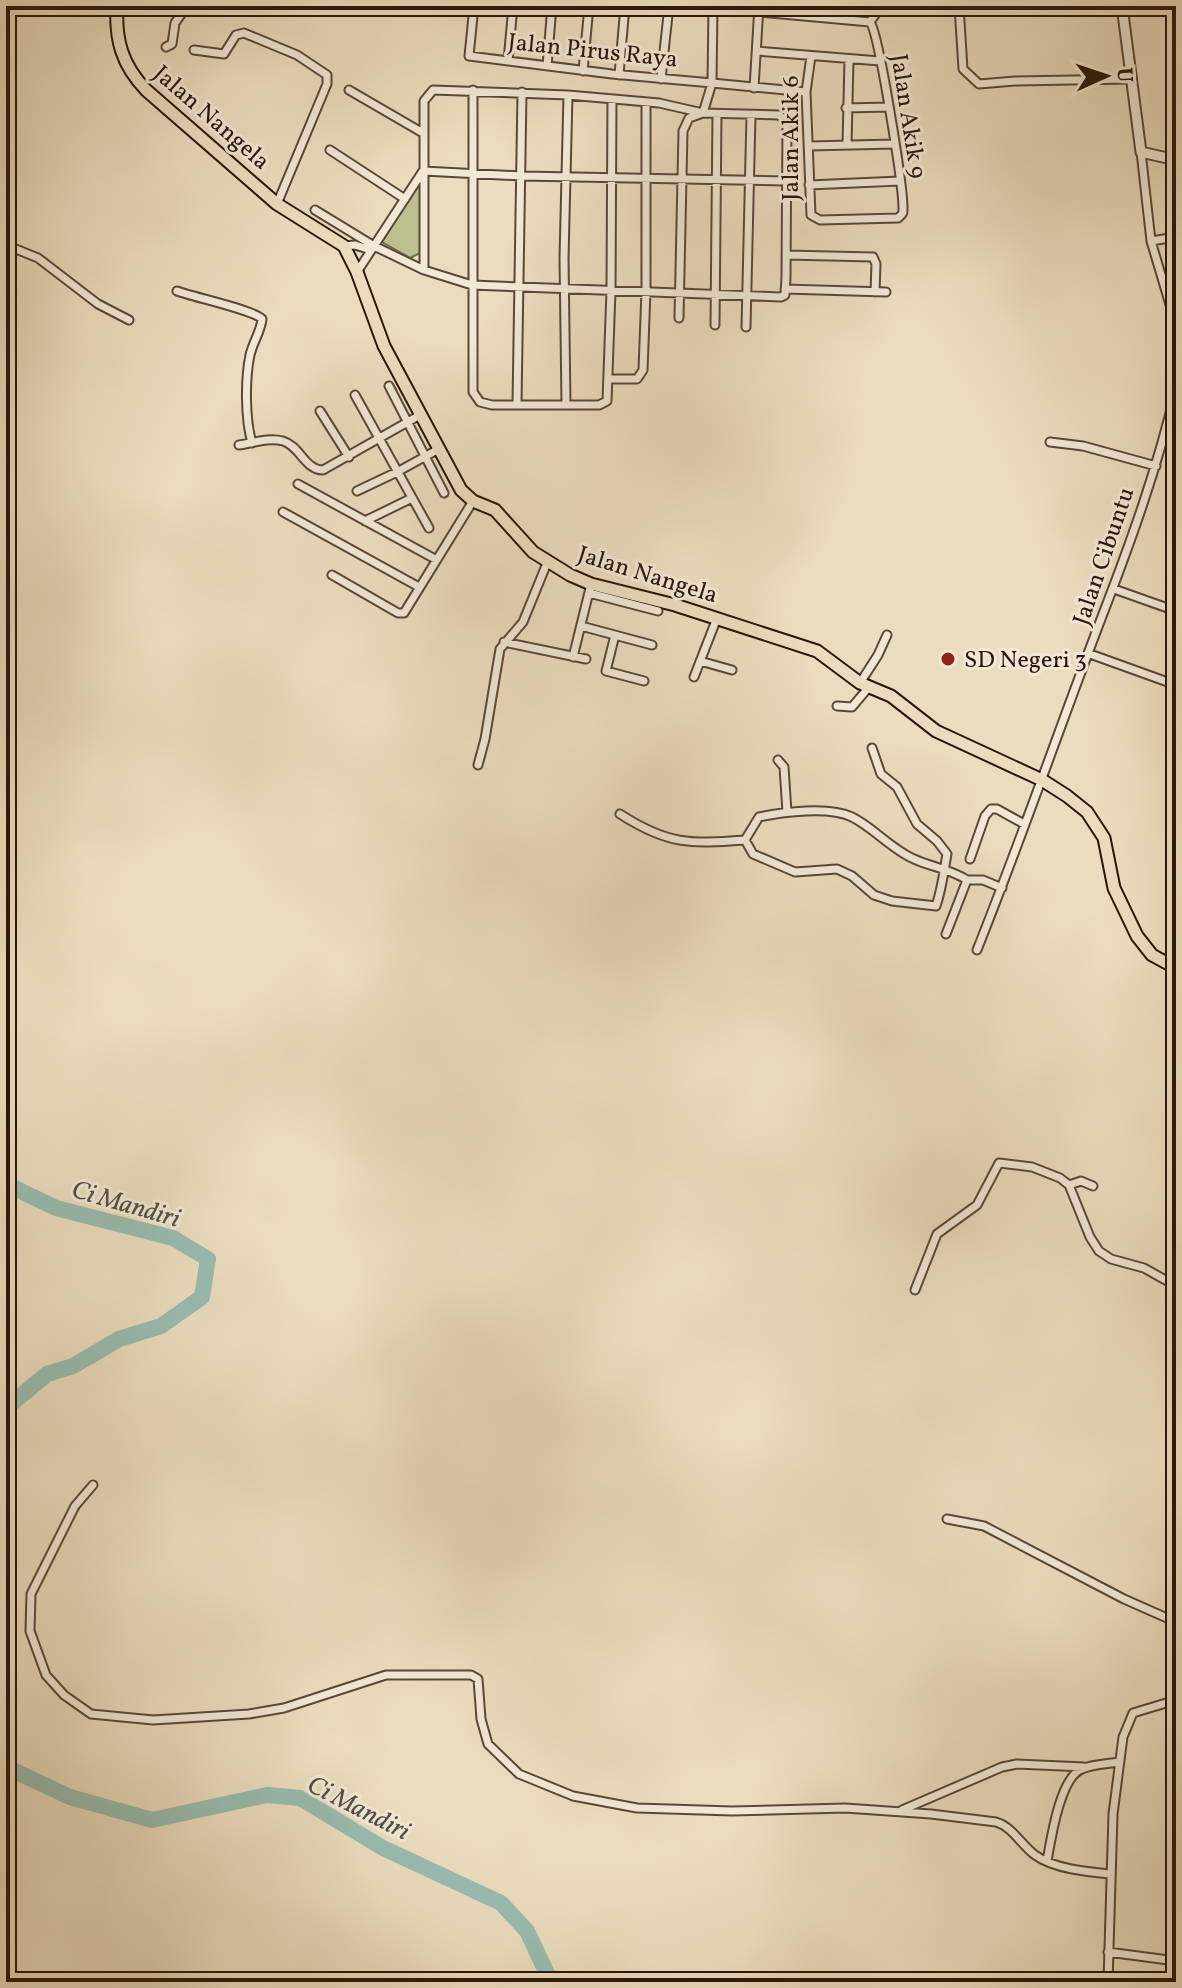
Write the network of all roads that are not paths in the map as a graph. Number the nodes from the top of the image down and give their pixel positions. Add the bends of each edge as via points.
1 (117, 6) edge
2 (187, 6) edge
3 (474, 6) edge
4 (513, 6) edge
5 (552, 6) edge
6 (589, 6) edge
7 (625, 6) edge
8 (669, 6) edge
9 (713, 6) edge
10 (959, 6) edge
11 (1122, 6) edge
12 (759, 9) edge
13 (796, 11) edge
14 (870, 22) junction
15 (166, 47) dead end
16 (194, 50) dead end
17 (757, 51) junction
18 (811, 56) junction
19 (849, 59) junction
20 (508, 61) junction
21 (880, 61) junction
22 (547, 66) junction
23 (583, 71) junction
24 (619, 75) junction
25 (661, 79) junction
26 (1130, 79) junction
27 (712, 85) junction
28 (754, 88) junction
29 (349, 90) dead end
30 (473, 90) junction
31 (522, 92) junction
32 (806, 92) junction
33 (568, 95) junction
34 (612, 100) junction
35 (646, 102) junction
36 (888, 107) junction
37 (846, 108) junction
38 (705, 110) junction
39 (717, 114) junction
40 (751, 115) junction
41 (423, 133) junction
42 (894, 144) junction
43 (847, 145) junction
44 (809, 146) junction
45 (330, 150) dead end
46 (1141, 152) junction
47 (1176, 160) edge
48 (423, 171) junction
49 (473, 174) junction
50 (521, 176) junction
51 (566, 176) junction
52 (612, 177) junction
53 (647, 177) junction
54 (683, 177) junction
55 (717, 179) junction
56 (750, 179) junction
57 (785, 181) junction
58 (900, 181) junction
59 (809, 185) junction
60 (405, 199) junction
61 (277, 204) junction
62 (315, 210) dead end
63 (814, 218) joint
64 (1176, 237) edge
65 (1151, 241) junction
66 (6, 245) edge
67 (344, 246) junction
68 (372, 248) junction
69 (786, 255) junction
70 (424, 270) junction
71 (357, 272) junction
72 (472, 285) junction
73 (519, 287) junction
74 (785, 289) junction
75 (565, 290) junction
76 (177, 291) dead end
77 (611, 291) junction
78 (646, 291) junction
79 (875, 292) junction
80 (886, 292) dead end
81 (679, 294) junction
82 (715, 296) junction
83 (747, 296) junction
84 (679, 318) dead end
85 (129, 320) dead end
86 (1176, 323) edge
87 (715, 325) dead end
88 (746, 327) dead end
89 (609, 379) junction
90 (389, 386) dead end
91 (1176, 388) edge
92 (355, 395) dead end
93 (517, 404) junction
94 (566, 404) junction
95 (320, 411) dead end
96 (420, 415) junction
97 (408, 423) junction
98 (379, 439) junction
99 (1050, 442) dead end
100 (252, 443) junction
101 (239, 445) dead end
102 (437, 450) junction
103 (425, 456) junction
104 (349, 457) junction
105 (1156, 466) junction
106 (397, 472) junction
107 (298, 484) dead end
108 (357, 491) dead end
109 (444, 493) dead end
110 (412, 498) junction
111 (473, 501) junction
112 (283, 512) dead end
113 (365, 521) junction
114 (429, 528) dead end
115 (435, 559) junction
116 (547, 563) junction
117 (332, 575) dead end
118 (419, 587) junction
119 (590, 589) junction
120 (1114, 589) junction
121 (658, 611) dead end
122 (1176, 611) edge
123 (717, 618) junction
124 (581, 626) junction
125 (615, 635) junction
126 (887, 635) dead end
127 (504, 642) junction
128 (652, 645) dead end
129 (1090, 654) junction
130 (573, 657) junction
131 (586, 659) dead end
132 (700, 661) junction
133 (732, 670) dead end
134 (694, 677) dead end
135 (644, 681) dead end
136 (864, 685) junction
137 (1176, 685) edge
138 (837, 706) dead end
139 (872, 748) dead end
140 (778, 760) dead end
141 (478, 765) dead end
142 (1042, 780) junction
143 (787, 812) junction
144 (620, 814) dead end
145 (1024, 824) junction
146 (745, 840) junction
147 (970, 859) dead end
148 (942, 870) junction
149 (967, 880) junction
150 (1002, 888) junction
151 (946, 934) dead end
152 (977, 950) dead end
153 (1176, 968) edge
154 (1069, 1185) junction
155 (1093, 1186) dead end
156 (1176, 1286) edge
157 (915, 1290) dead end
158 (93, 1485) dead end
159 (947, 1519) dead end
160 (1176, 1622) edge
161 (1176, 1700) edge
162 (1119, 1762) junction
163 (1084, 1767) junction
164 (899, 1811) junction
165 (1047, 1861) junction
166 (1110, 1874) junction
167 (1108, 1952) junction
168 (1176, 1961) edge
169 (1108, 1982) edge

1 - 61 main road, Jalan Nangela via 118,44 134,78
2 - 15 street
3 - 20 street, Jalan Pirus Raya via 469,56
4 - 20 street
5 - 22 street
6 - 23 street
7 - 24 street
8 - 25 street
9 - 27 street
10 - 14 street via 879,9
10 - 26 street via 963,69 979,84
11 - 26 street
12 - 13 street
12 - 17 street
13 - 14 street
14 - 21 street, Jalan Akik 9
16 - 61 street via 224,54 236,35 244,33 297,55 327,75
17 - 18 street
17 - 28 street
18 - 19 street
18 - 32 street, Jalan Akik 6
19 - 21 street
19 - 37 street
20 - 22 street, Jalan Pirus Raya
21 - 36 street, Jalan Akik 9
22 - 23 street, Jalan Pirus Raya
23 - 24 street, Jalan Pirus Raya
24 - 25 street, Jalan Pirus Raya
25 - 27 street, Jalan Pirus Raya
26 - 46 street
27 - 28 street, Jalan Pirus Raya
27 - 38 street
28 - 32 street, Jalan Pirus Raya
29 - 41 street
30 - 31 street
30 - 41 street via 429,92
30 - 49 street
31 - 33 street
31 - 50 street
32 - 44 street, Jalan Akik 6
33 - 34 street
33 - 51 street
34 - 35 street
34 - 52 street
35 - 38 street
35 - 53 street
36 - 37 street
36 - 42 street, Jalan Akik 9
37 - 43 street
38 - 39 street
38 - 54 street via 685,122
39 - 40 street
39 - 55 street
40 - 56 street
40 - 57 street via 779,115 787,122
41 - 48 street
42 - 43 street
42 - 58 street, Jalan Akik 9
43 - 44 street
44 - 59 street, Jalan Akik 6
45 - 60 street
46 - 47 street
46 - 65 street
48 - 49 street
48 - 60 street
48 - 70 street
49 - 50 street
49 - 72 street
50 - 51 street
50 - 73 street
51 - 52 street
51 - 75 street
52 - 53 street
52 - 77 street
53 - 54 street
53 - 78 street
54 - 55 street
54 - 81 street
55 - 56 street
55 - 82 street
56 - 57 street
56 - 83 street
57 - 69 street
58 - 59 street
58 - 63 street, Jalan Akik 9 via 900,217
59 - 63 street, Jalan Akik 6
60 - 68 street
61 - 67 main road, Jalan Nangela
62 - 68 street
64 - 65 street
65 - 86 street
66 - 85 street via 38,258 98,304
67 - 68 street
67 - 71 main road, Jalan Nangela
68 - 70 street
68 - 71 street
69 - 74 street
69 - 79 street via 873,257
70 - 72 street
71 - 96 main road, Jalan Nangela via 384,346
72 - 73 street
72 - 93 street via 474,397 487,405
73 - 75 street
73 - 93 street
74 - 79 street
74 - 83 street via 781,297
75 - 77 street
75 - 94 street
76 - 100 street via 261,317 248,372
77 - 78 street
77 - 89 street
78 - 81 street
78 - 89 street via 642,374 633,380
79 - 80 street
81 - 82 street
81 - 84 street
82 - 83 street
82 - 87 street
83 - 88 street
89 - 94 street via 604,404
90 - 97 street
91 - 105 street, Jalan Cibuntu
92 - 98 street
93 - 94 street
95 - 104 street
96 - 97 street
96 - 102 main road, Jalan Nangela
97 - 98 street
97 - 103 street
98 - 104 street
98 - 106 street
99 - 105 street
100 - 101 street
100 - 104 street via 288,442 316,470
102 - 103 street
102 - 111 main road, Jalan Nangela via 458,487
103 - 106 street
103 - 109 street
105 - 120 street, Jalan Cibuntu
106 - 108 street
106 - 110 street
107 - 113 street
110 - 113 street
110 - 114 street
111 - 115 street
111 - 116 main road, Jalan Nangela via 495,510
112 - 118 street
113 - 115 street
115 - 118 street
116 - 119 main road, Jalan Nangela
116 - 127 street via 523,622
117 - 118 street via 400,613
119 - 121 street
119 - 123 main road, Jalan Nangela
119 - 124 street
120 - 122 street
120 - 129 street, Jalan Cibuntu
123 - 132 street
123 - 136 main road, Jalan Nangela via 817,651
124 - 125 street
124 - 130 street
125 - 128 street
125 - 135 street via 606,671
126 - 136 street
127 - 130 street
127 - 141 street
129 - 137 street
129 - 142 street, Jalan Cibuntu
130 - 131 street
132 - 133 street
132 - 134 street
136 - 138 street via 852,707
136 - 142 main road, Jalan Nangela via 891,696 936,731
139 - 148 street via 881,774 897,787 917,824 947,854
140 - 143 street via 784,767
142 - 145 street, Jalan Cibuntu
142 - 153 main road, Jalan Nangela via 1095,823 1108,844 1114,888 1137,936 1152,955
143 - 146 street via 759,817
143 - 148 street via 849,816 913,859
144 - 146 street via 668,839
145 - 147 street via 991,809
145 - 150 street, Jalan Cibuntu
146 - 148 street via 753,854 795,872 837,869 874,895 932,907 938,901
148 - 149 street
149 - 150 street
149 - 151 street
150 - 152 street, Jalan Cibuntu
154 - 155 street via 1081,1181
154 - 156 street via 1099,1251
154 - 157 street via 1049,1172 999,1163 977,1205 937,1234
158 - 164 street via 75,1506 31,1594 30,1631 46,1675 91,1714 153,1720 249,1714 386,1675 471,1675 480,1685 488,1744 519,1774 573,1796 637,1808
159 - 160 street via 984,1526
161 - 162 street via 1133,1713
162 - 163 street
162 - 166 street
163 - 164 street via 1002,1767
163 - 165 street via 1065,1785
164 - 165 street via 1004,1825
165 - 166 street
166 - 167 street
167 - 168 street
167 - 169 street

